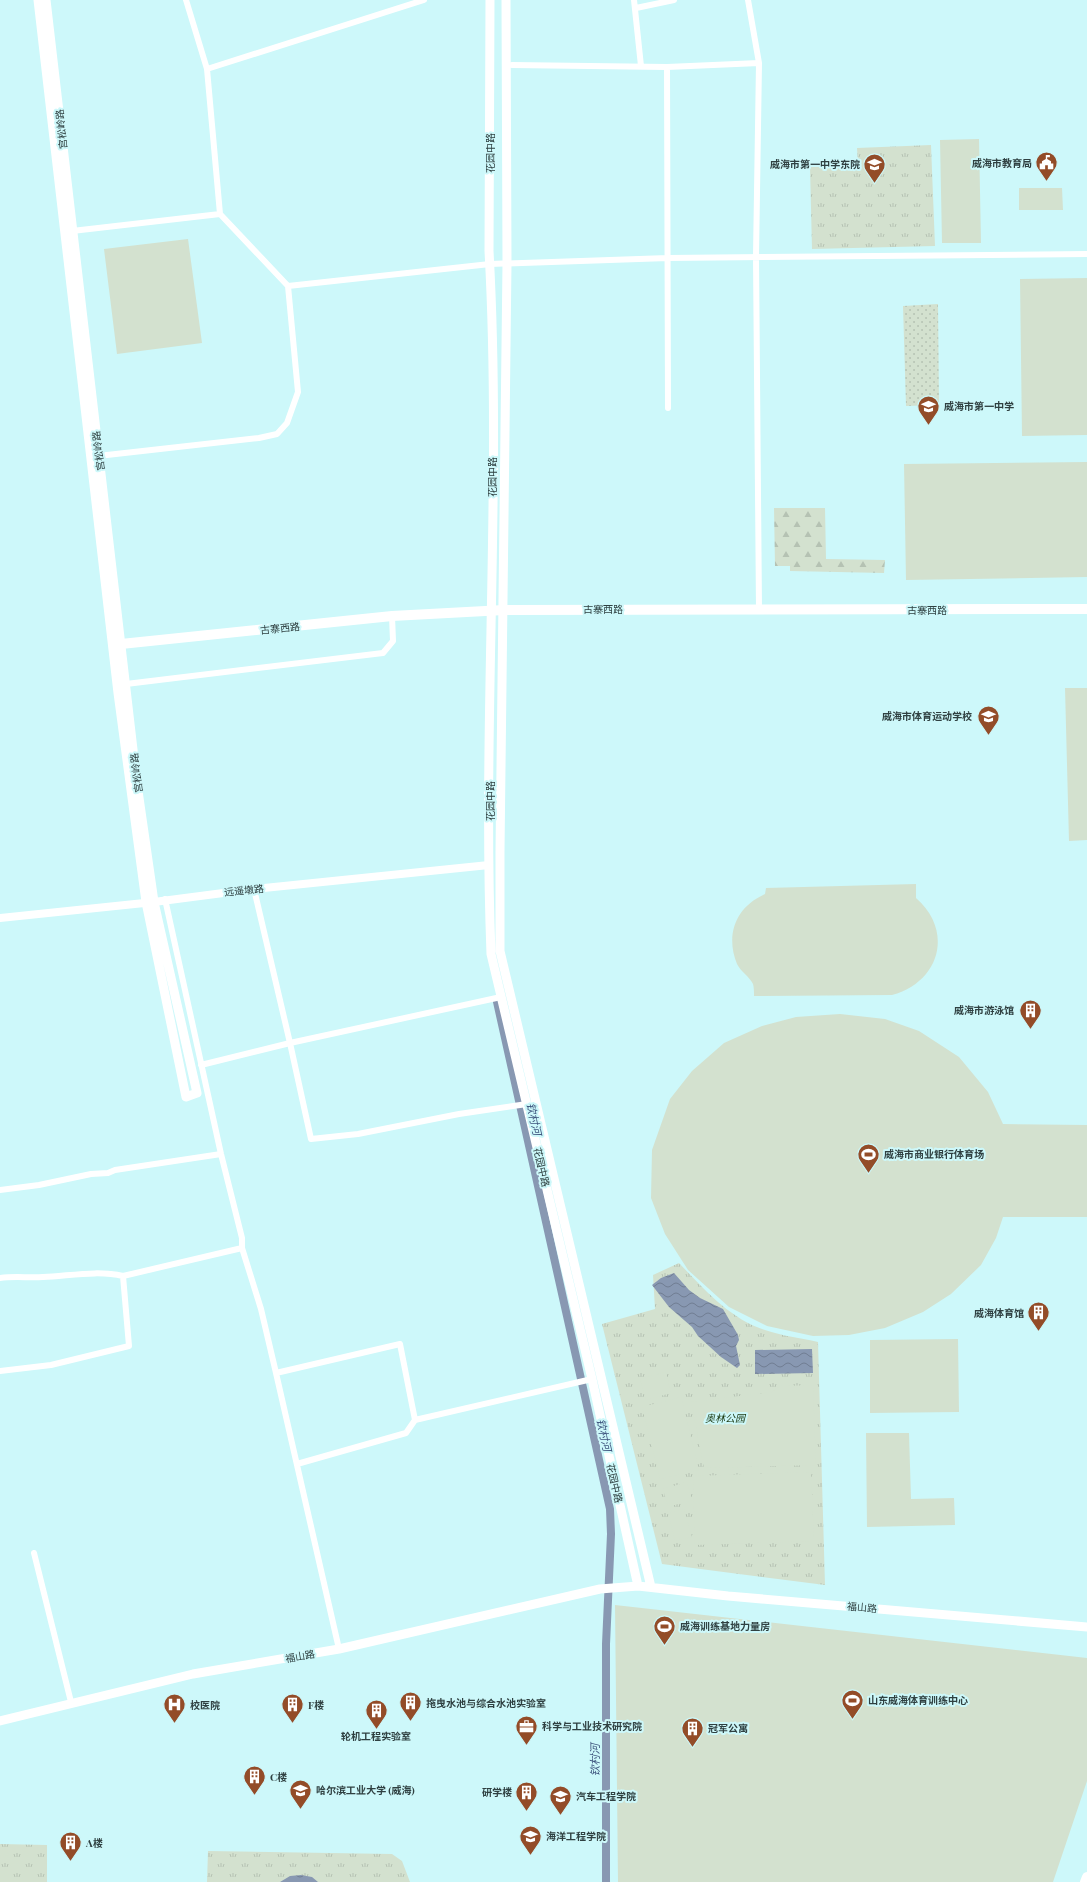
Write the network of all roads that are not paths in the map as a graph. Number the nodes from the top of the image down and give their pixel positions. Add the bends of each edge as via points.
1 (38, 0) edge
2 (46, 0) edge
3 (186, 0) edge
4 (424, 0) edge
5 (490, 0) edge
6 (506, 0) edge
7 (634, 0) edge
8 (674, 0) edge
9 (748, 0) edge
10 (414, 1) edge
11 (636, 8) junction
12 (759, 63) junction
13 (512, 65) dead end
14 (641, 66) junction
15 (667, 67) junction
16 (207, 69) junction
17 (220, 214) junction
18 (72, 231) junction
19 (1087, 254) edge
20 (756, 257) junction
21 (668, 258) junction
22 (507, 263) junction
23 (490, 264) junction
24 (288, 286) junction
25 (668, 408) dead end
26 (98, 456) junction
27 (1087, 609) edge
28 (504, 610) junction
29 (759, 610) junction
30 (491, 611) junction
31 (392, 616) junction
32 (121, 644) junction
33 (126, 684) junction
34 (489, 865) junction
35 (254, 889) junction
36 (165, 899) junction
37 (150, 902) junction
38 (0, 918) edge
39 (501, 996) junction
40 (290, 1043) junction
41 (201, 1065) junction
42 (526, 1104) junction
43 (221, 1154) junction
44 (0, 1190) edge
45 (242, 1248) junction
46 (122, 1276) junction
47 (0, 1278) edge
48 (0, 1371) edge
49 (276, 1373) junction
50 (589, 1380) junction
51 (416, 1420) junction
52 (297, 1464) junction
53 (34, 1553) dead end
54 (638, 1586) junction
55 (651, 1587) junction
56 (1073, 1626) junction
57 (1087, 1626) edge
58 (1087, 1631) edge
59 (338, 1649) junction
60 (71, 1702) junction
61 (0, 1721) edge
62 (1087, 1877) edge
63 (1085, 1882) edge

1 - 37 main road via 118,693
2 - 18 main road, 宫松岭路
3 - 16 street
4 - 10 street
5 - 23 main road, 花园中路
6 - 22 main road
7 - 11 street
8 - 11 street
9 - 12 street
10 - 16 street
11 - 14 street
12 - 15 street
12 - 20 street
13 - 14 street
14 - 15 street
15 - 21 street
16 - 17 street
17 - 18 street
17 - 24 street
18 - 26 main road, 宫松岭路
19 - 20 street
20 - 21 street
20 - 29 street
21 - 22 street
21 - 25 street
22 - 23 street
22 - 28 main road
23 - 24 street
23 - 30 main road, 花园中路
24 - 26 street via 298,392 287,423 277,434
26 - 32 main road, 宫松岭路
27 - 29 main road, 古寨西路
28 - 29 main road, 古寨西路
28 - 30 main road, 古寨西路
28 - 55 main road via 500,951
30 - 31 main road, 古寨西路
30 - 34 main road, 花园中路
31 - 32 main road, 古寨西路
31 - 33 street via 393,641 383,653
32 - 33 main road, 宫松岭路
33 - 37 main road, 宫松岭路
34 - 35 street, 远遥墩路
34 - 39 main road, 花园中路 via 492,954
35 - 36 street, 远遥墩路
35 - 40 street
36 - 37 street, 远遥墩路
36 - 41 street
37 - 37 main road via 186,1097 197,1093
37 - 38 street, 远遥墩路
39 - 40 street
39 - 42 main road, 花园中路
40 - 41 street
40 - 42 street via 311,1139 358,1134
41 - 43 street
42 - 50 main road, 花园中路
43 - 44 street
43 - 45 street via 242,1238
45 - 46 street
45 - 49 street via 261,1309
46 - 47 street via 107,1273
46 - 48 street via 129,1346 51,1365
49 - 51 street via 400,1344
49 - 52 street
50 - 51 street
50 - 54 main road, 花园中路
51 - 52 street via 406,1433
52 - 59 street
53 - 60 street
54 - 55 main road, 福山路
54 - 59 main road, 福山路 via 600,1589
55 - 56 main road, 福山路
56 - 57 main road, 福山路
56 - 58 main road
59 - 60 main road, 福山路 via 193,1674
60 - 61 main road, 福山路
62 - 63 main road

